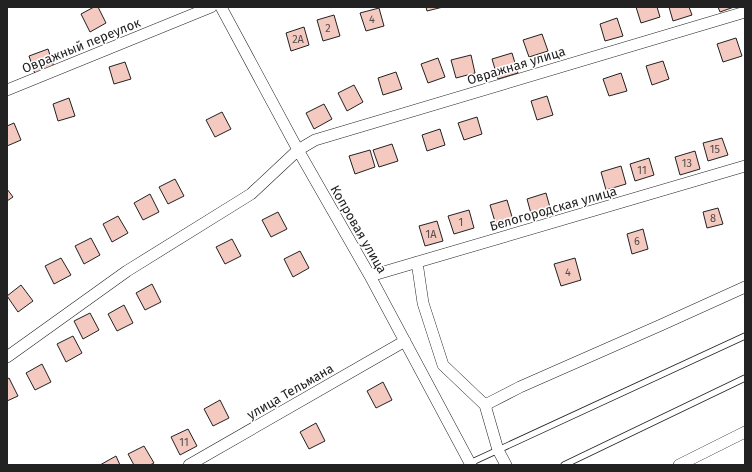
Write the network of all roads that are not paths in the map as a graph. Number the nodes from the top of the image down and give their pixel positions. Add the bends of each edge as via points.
1 (211, 7) edge
2 (221, 7) edge
3 (745, 12) edge
4 (7, 90) edge
5 (298, 150) junction
6 (745, 166) edge
7 (417, 262) junction
8 (370, 276) junction
9 (745, 287) edge
10 (745, 336) edge
11 (405, 341) junction
12 (7, 357) edge
13 (745, 378) edge
14 (485, 405) junction
15 (745, 432) edge
16 (498, 450) junction
17 (471, 464) edge
18 (189, 465) edge
19 (506, 465) edge
20 (564, 465) edge
21 (679, 465) edge

1 - 4 street, Овражный переулок
2 - 5 street, Копровая улица
3 - 5 street, Овражная улица via 315,140
5 - 8 street, Копровая улица
5 - 12 street, Овражная улица via 251,194 127,271
6 - 7 street, Белогородская улица
7 - 8 street, Белогородская улица
7 - 14 street via 423,303 443,365
8 - 11 street, Копровая улица
9 - 14 street via 520,386
10 - 16 lane
11 - 17 street, Копровая улица
11 - 18 street, улица Тельмана
13 - 20 lane
14 - 16 street
15 - 21 street
16 - 17 lane
16 - 19 street

